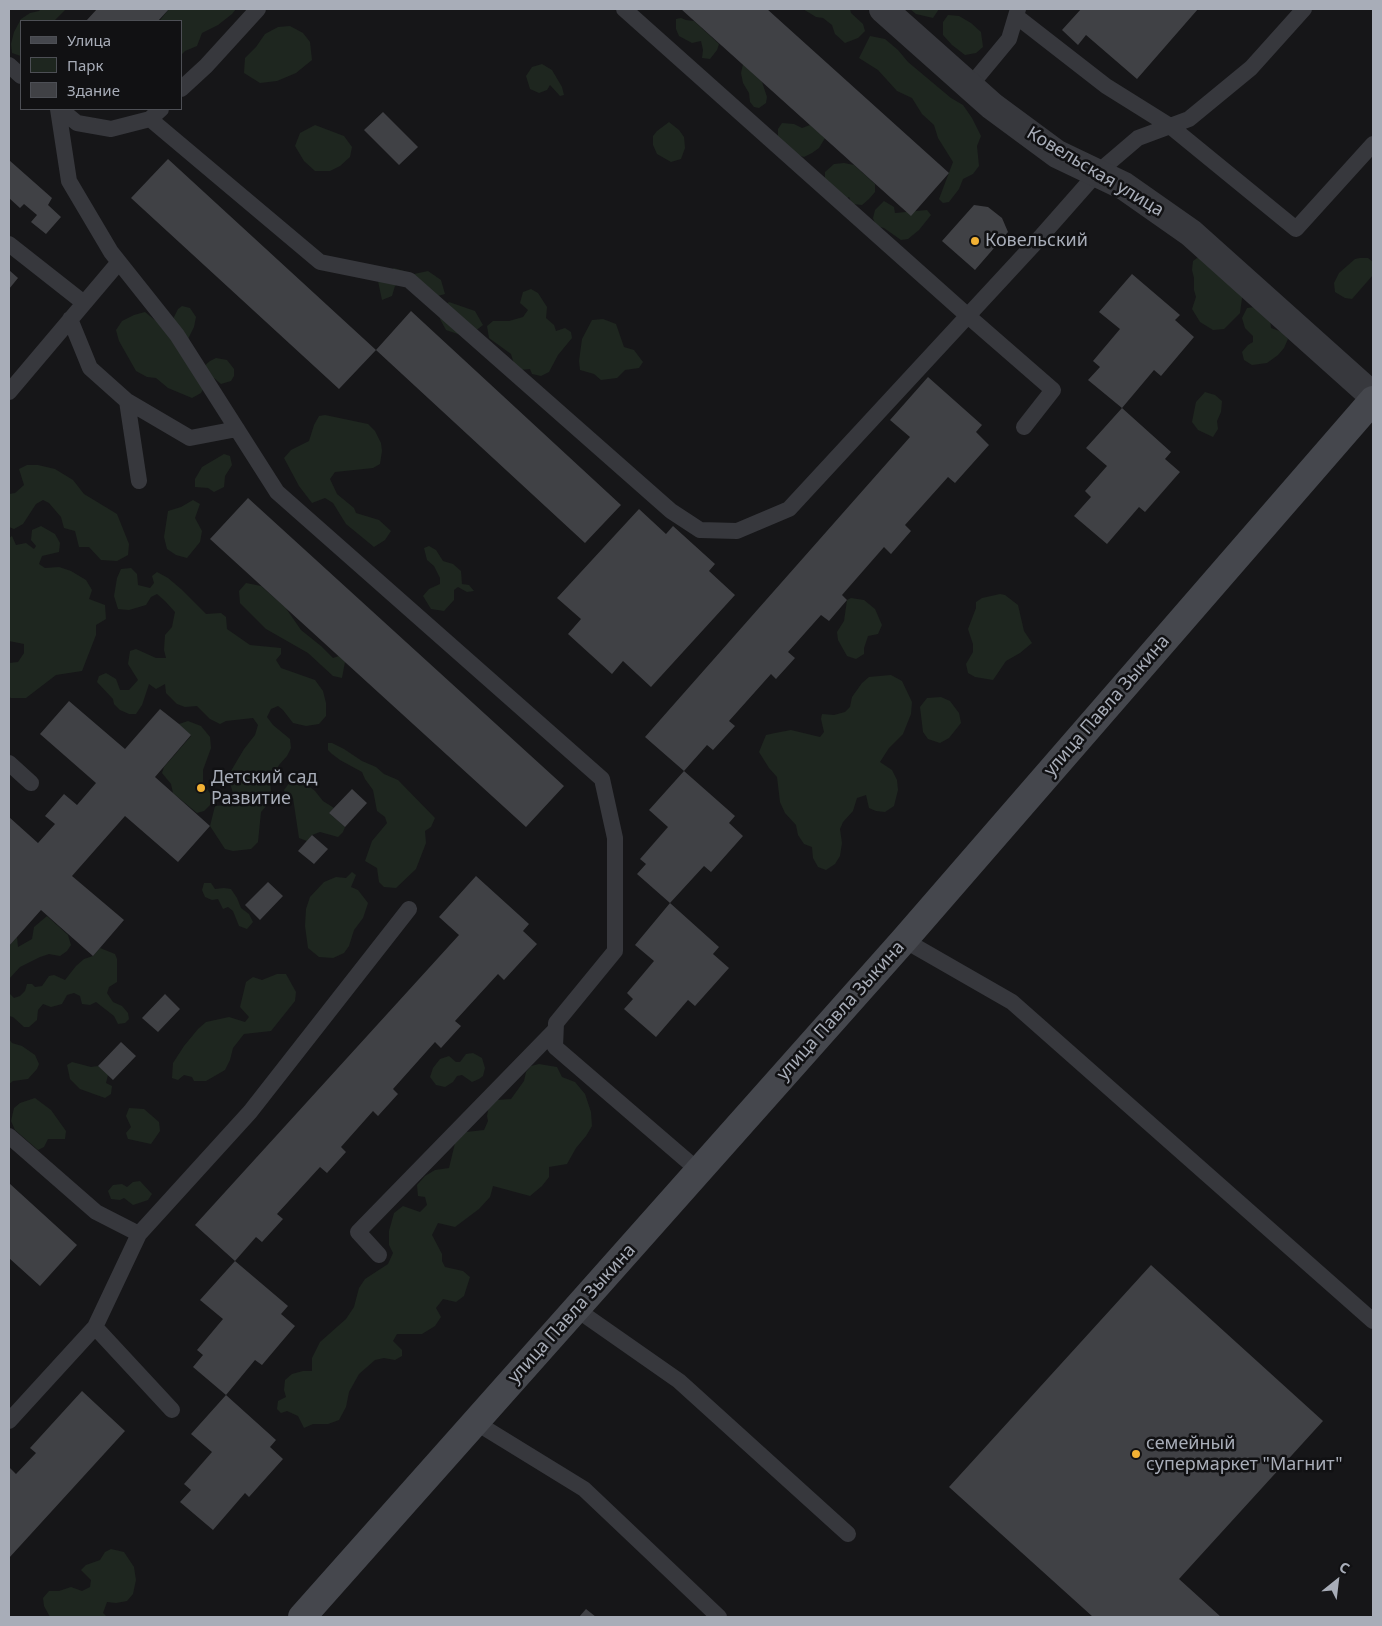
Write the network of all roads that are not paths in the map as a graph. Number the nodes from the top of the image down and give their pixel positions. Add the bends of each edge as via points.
1 (258, 9) edge
2 (624, 9) edge
3 (884, 9) edge
4 (1304, 9) edge
5 (1017, 12) edge
6 (9, 65) edge
7 (20, 75) edge
8 (970, 86) junction
9 (182, 89) edge
10 (59, 110) edge
11 (60, 110) edge
12 (155, 114) edge
13 (1170, 126) junction
14 (1373, 144) edge
15 (1097, 173) junction
16 (9, 244) edge
17 (119, 262) junction
18 (84, 303) junction
19 (968, 316) junction
20 (70, 319) junction
21 (9, 392) edge
22 (1373, 396) edge
23 (1373, 400) edge
24 (127, 401) junction
25 (1024, 427) dead end
26 (237, 428) junction
27 (139, 480) dead end
28 (9, 763) edge
29 (31, 783) dead end
30 (409, 908) dead end
31 (904, 940) junction
32 (555, 1030) junction
33 (9, 1136) edge
34 (699, 1171) junction
35 (140, 1234) junction
36 (379, 1255) dead end
37 (576, 1309) junction
38 (1373, 1321) edge
39 (95, 1327) junction
40 (172, 1410) dead end
41 (9, 1421) edge
42 (475, 1422) junction
43 (848, 1534) dead end
44 (302, 1617) edge
45 (719, 1617) edge

1 - 9 lane
2 - 19 lane
3 - 8 street, Ковельская улица
4 - 13 lane via 1250,68 1189,119
5 - 8 lane via 1009,39
5 - 13 lane via 1106,86
6 - 7 lane
8 - 15 street, Ковельская улица via 1057,154
10 - 17 lane via 69,181
11 - 12 lane via 77,123 111,129
12 - 19 lane via 320,262 409,280 671,511 700,530 737,531 790,509
13 - 14 lane via 1296,230
13 - 15 lane via 1138,138
15 - 19 lane
15 - 22 street, Ковельская улица via 1124,186 1191,233
16 - 18 lane
17 - 18 lane
17 - 26 lane via 177,334
18 - 20 lane
19 - 25 lane via 1053,390
20 - 21 lane
20 - 24 lane via 90,368
23 - 31 main road, улица Павла Зыкина
24 - 26 lane via 190,438
24 - 27 lane
26 - 32 lane via 277,492 602,779 615,838 615,952 556,1023
28 - 29 lane
30 - 35 lane via 250,1112
31 - 34 main road, улица Павла Зыкина
31 - 38 lane via 1012,1002
32 - 34 lane via 554,1047
32 - 36 lane via 358,1232
33 - 35 lane via 96,1212
34 - 37 main road, улица Павла Зыкина
35 - 39 lane
37 - 42 main road, улица Павла Зыкина
37 - 43 lane via 679,1381
39 - 40 lane
39 - 41 lane
42 - 44 main road, улица Павла Зыкина
42 - 45 lane via 584,1489

